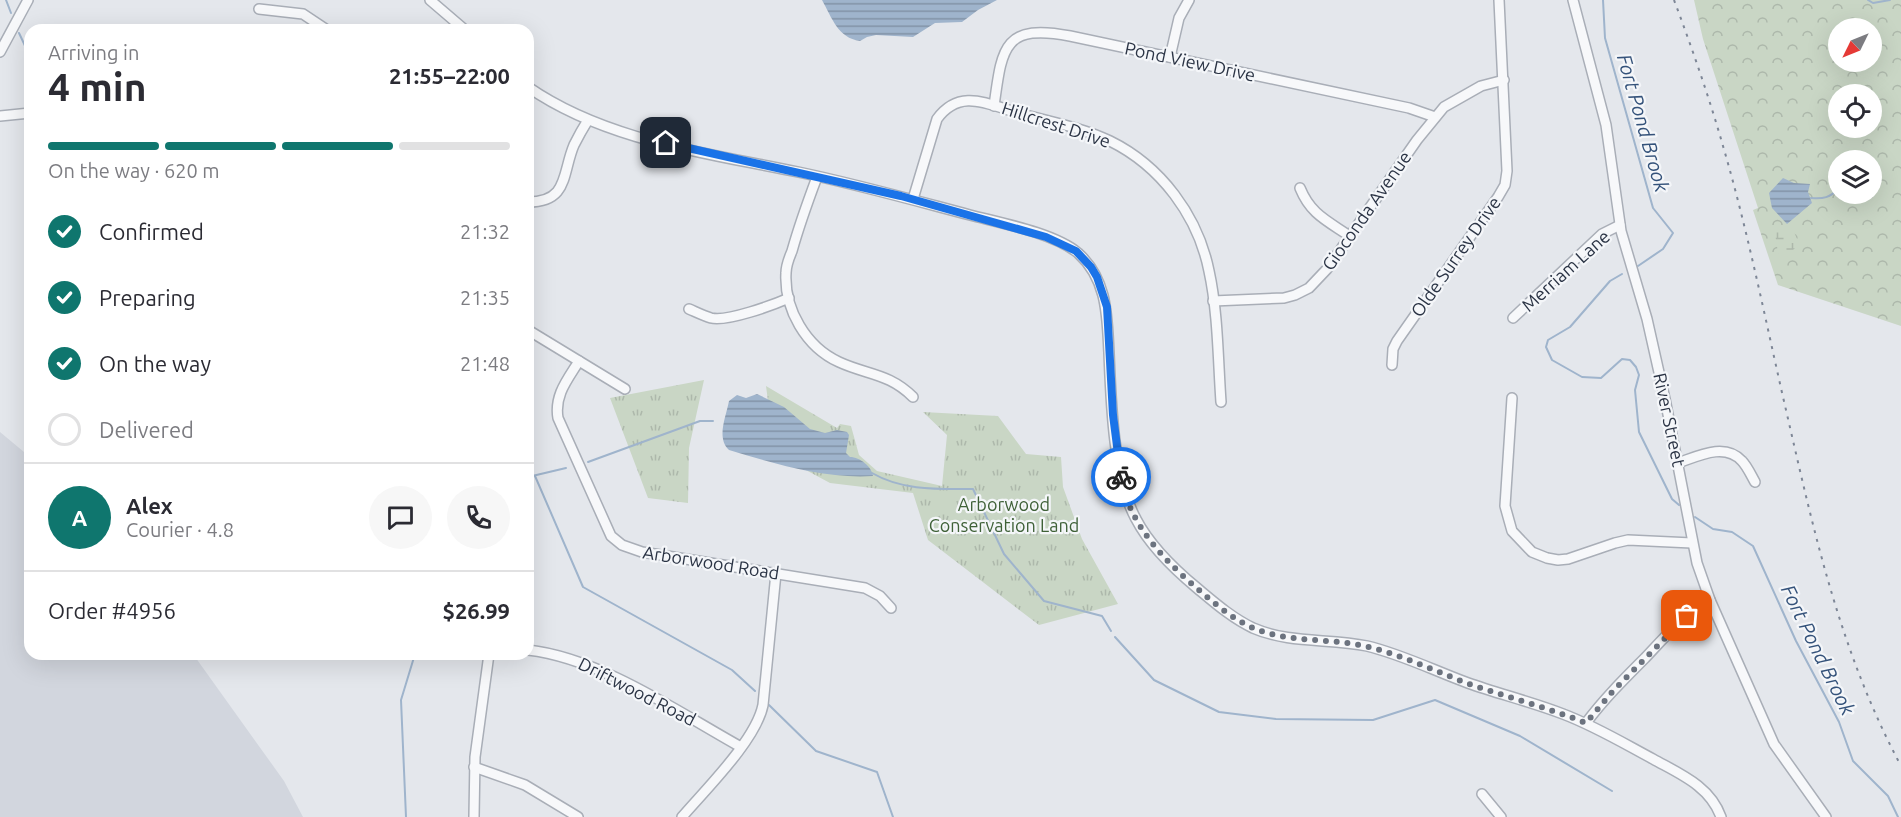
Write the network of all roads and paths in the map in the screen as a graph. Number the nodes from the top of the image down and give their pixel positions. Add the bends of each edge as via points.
1 (28, 0) edge
2 (430, 0) edge
3 (1189, 0) edge
4 (1499, 0) edge
5 (1573, 0) edge
6 (259, 9) dead end
7 (318, 24) edge
8 (458, 24) edge
9 (0, 51) edge
10 (1170, 57) junction
11 (1504, 80) junction
12 (534, 91) edge
13 (994, 106) junction
14 (24, 114) edge
15 (0, 116) edge
16 (1435, 117) junction
17 (588, 120) junction
18 (817, 177) junction
19 (1300, 188) dead end
20 (912, 199) junction
21 (534, 201) edge
22 (1620, 225) junction
23 (1351, 237) junction
24 (789, 298) junction
25 (1213, 301) junction
26 (689, 309) dead end
27 (1513, 318) dead end
28 (534, 334) edge
29 (579, 361) junction
30 (1392, 365) dead end
31 (625, 389) dead end
32 (913, 397) dead end
33 (1512, 398) dead end
34 (1221, 402) dead end
35 (1678, 463) junction
36 (1755, 482) dead end
37 (1692, 543) junction
38 (776, 573) junction
39 (1710, 600) junction
40 (891, 608) dead end
41 (534, 651) edge
42 (488, 660) edge
43 (1586, 723) junction
44 (741, 747) junction
45 (474, 767) junction
46 (1482, 794) dead end
47 (474, 817) edge
48 (578, 817) edge
49 (682, 817) edge
50 (1501, 817) edge
51 (1721, 817) edge
52 (1826, 817) edge

1 - 9 street
2 - 8 street
3 - 10 street via 1179,18
4 - 11 street, Olde Surrey Drive
5 - 22 street, River Street via 1610,144
6 - 7 street via 303,14
10 - 13 street, Pond View Drive via 1047,32 1031,33 1016,39 1006,50
10 - 16 street, Pond View Drive via 1409,108
11 - 16 street, Gioconda Avenue via 1456,99
11 - 30 street, Olde Surrey Drive via 1505,185 1397,341
12 - 17 street
13 - 20 street, Hillcrest Drive via 971,100 953,103 943,110 934,125
13 - 25 street, Hillcrest Drive via 1108,140 1154,172 1195,228 1208,264
14 - 15 street
16 - 23 street, Gioconda Avenue
17 - 18 street via 711,154
17 - 21 street via 574,146 560,189 546,200
18 - 20 street
18 - 24 street via 786,270
19 - 23 street via 1313,211
20 - 43 street via 1058,241 1076,251 1091,267 1107,307 1115,438 1128,501 1162,555 1232,617 1286,638 1376,649
22 - 27 street, Merriam Lane via 1602,234
22 - 35 street, River Street via 1647,319
23 - 25 street, Gioconda Avenue via 1321,276 1303,292 1274,299
24 - 26 street via 721,319
24 - 32 street via 796,320 816,347 847,366 888,378
25 - 34 street, Hillcrest Drive
28 - 29 street
29 - 31 street
29 - 38 street, Arborwood Road via 559,394 557,411 611,536 635,551
33 - 37 street via 1505,506 1512,531 1532,552 1568,560 1628,540
35 - 36 street via 1725,451 1743,461
35 - 37 street, River Street
37 - 39 street, River Street
38 - 40 street, Arborwood Road via 865,588
38 - 44 street via 762,712
39 - 43 street via 1661,641
39 - 52 street, River Street via 1774,744
41 - 44 street, Driftwood Road via 568,658 615,677
42 - 45 street
43 - 51 street via 1694,783 1714,801
44 - 49 street
45 - 47 street
45 - 48 street via 525,785
46 - 50 street

